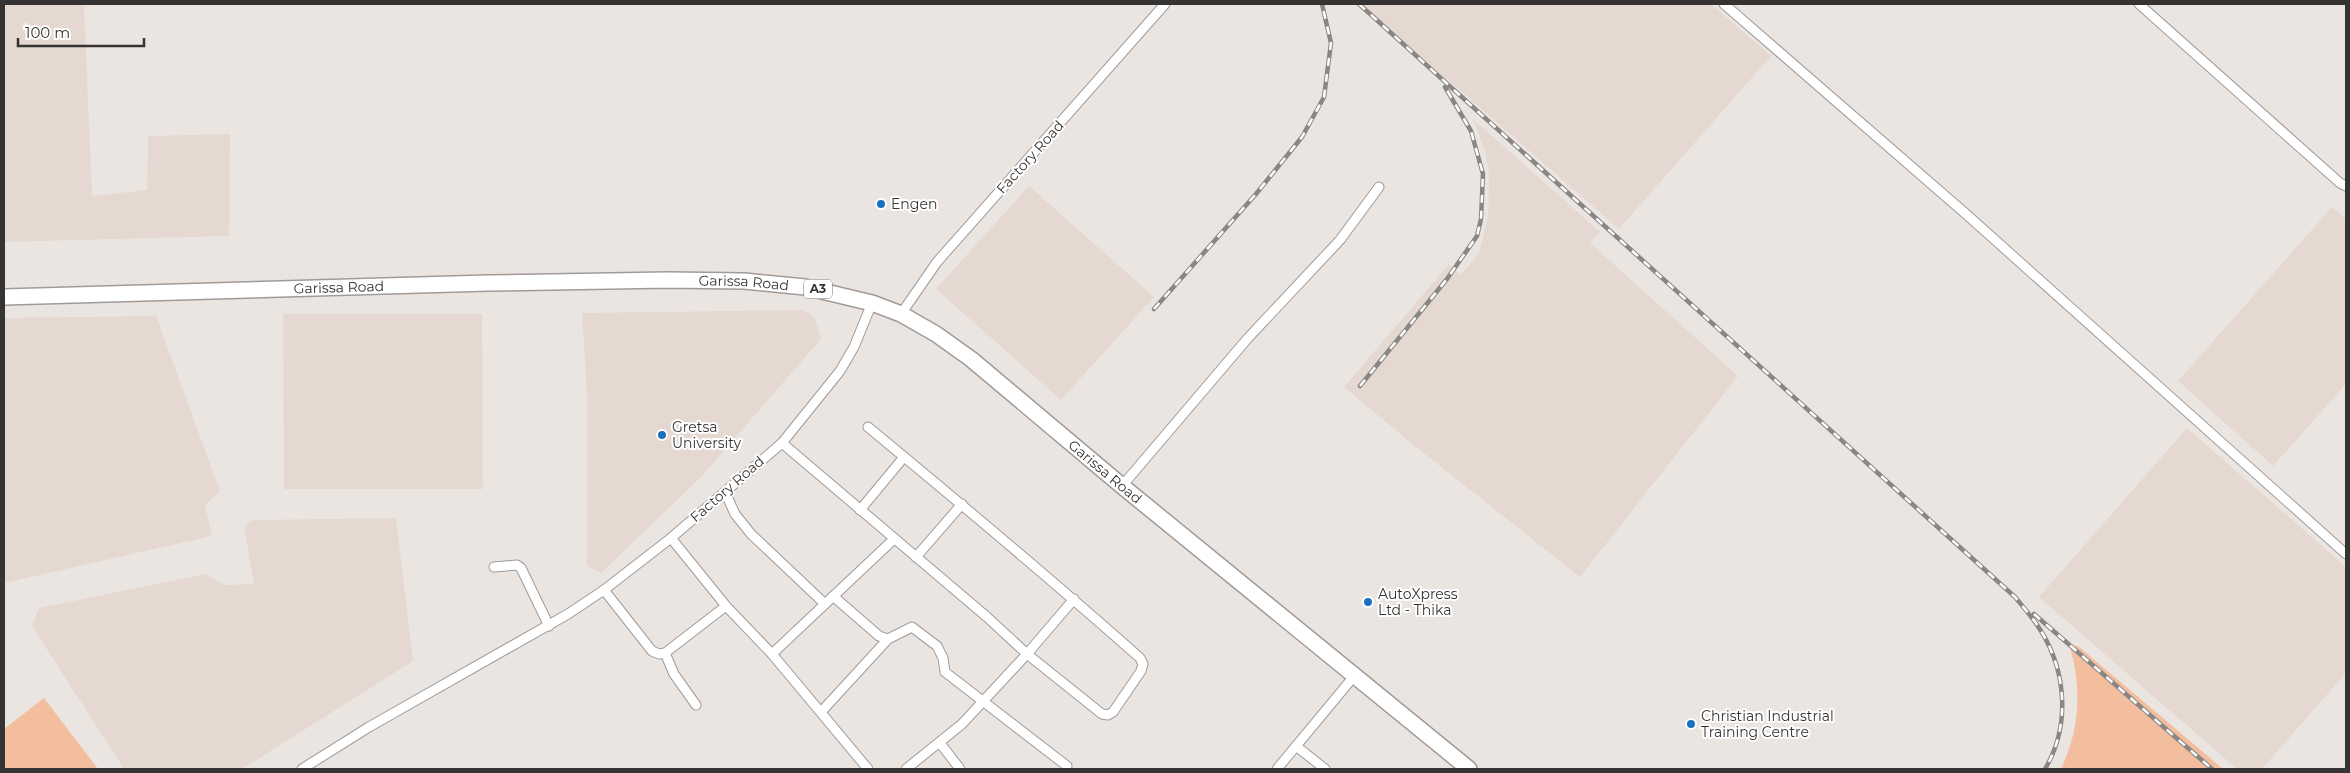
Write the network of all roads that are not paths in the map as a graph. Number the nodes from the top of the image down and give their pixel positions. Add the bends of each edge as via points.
1 (1164, 4) edge
2 (1724, 4) edge
3 (2139, 4) edge
4 (2346, 186) edge
5 (1379, 188) dead end
6 (4, 297) edge
7 (872, 303) junction
8 (901, 314) junction
9 (868, 427) dead end
10 (782, 443) junction
11 (904, 457) junction
12 (1122, 486) junction
13 (725, 492) junction
14 (962, 504) junction
15 (860, 510) junction
16 (671, 538) junction
17 (894, 539) junction
18 (2346, 554) edge
19 (916, 557) junction
20 (494, 567) dead end
21 (604, 590) junction
22 (833, 596) junction
23 (1074, 599) junction
24 (825, 604) junction
25 (726, 606) junction
26 (549, 626) junction
27 (888, 639) junction
28 (665, 653) junction
29 (772, 654) junction
30 (1028, 654) junction
31 (1355, 675) junction
32 (985, 701) junction
33 (696, 706) dead end
34 (821, 712) junction
35 (940, 743) junction
36 (1296, 746) junction
37 (1067, 766) dead end
38 (302, 769) edge
39 (868, 769) edge
40 (906, 769) edge
41 (960, 769) edge
42 (1277, 769) edge
43 (1325, 769) edge
44 (1469, 769) edge

1 - 8 street, Factory Road via 937,262
2 - 18 street via 1973,220
3 - 4 street
5 - 12 street via 1340,240 1248,338
6 - 7 highway, Garissa Road / A3 via 668,280 744,281 805,287
7 - 8 highway, Garissa Road / A3
7 - 10 street, Factory Road via 840,371
8 - 12 highway, Garissa Road / A3 via 971,359
9 - 11 street
10 - 13 street, Factory Road
10 - 15 street
11 - 14 street
11 - 15 street
12 - 31 highway, Garissa Road / A3
13 - 16 street, Factory Road
13 - 24 street via 735,514 751,534
14 - 19 street
14 - 23 street
15 - 17 street
16 - 21 street, Factory Road
16 - 25 street
17 - 19 street
17 - 22 street
19 - 30 street
20 - 26 street via 517,565 524,571
21 - 26 street, Factory Road
21 - 28 street via 652,650
22 - 24 street
22 - 27 street via 879,636
23 - 30 street
23 - 30 street via 1143,664 1113,712 1102,714
24 - 29 street
25 - 28 street
25 - 29 street
26 - 38 street, Factory Road
27 - 32 street via 908,628 918,630 941,651 945,672
27 - 34 street
28 - 33 street via 674,674
29 - 34 street
30 - 32 street
31 - 36 street
31 - 44 highway, Garissa Road / A3
32 - 35 street
32 - 37 street
34 - 39 street
35 - 40 street
35 - 41 street
36 - 42 street
36 - 43 street

